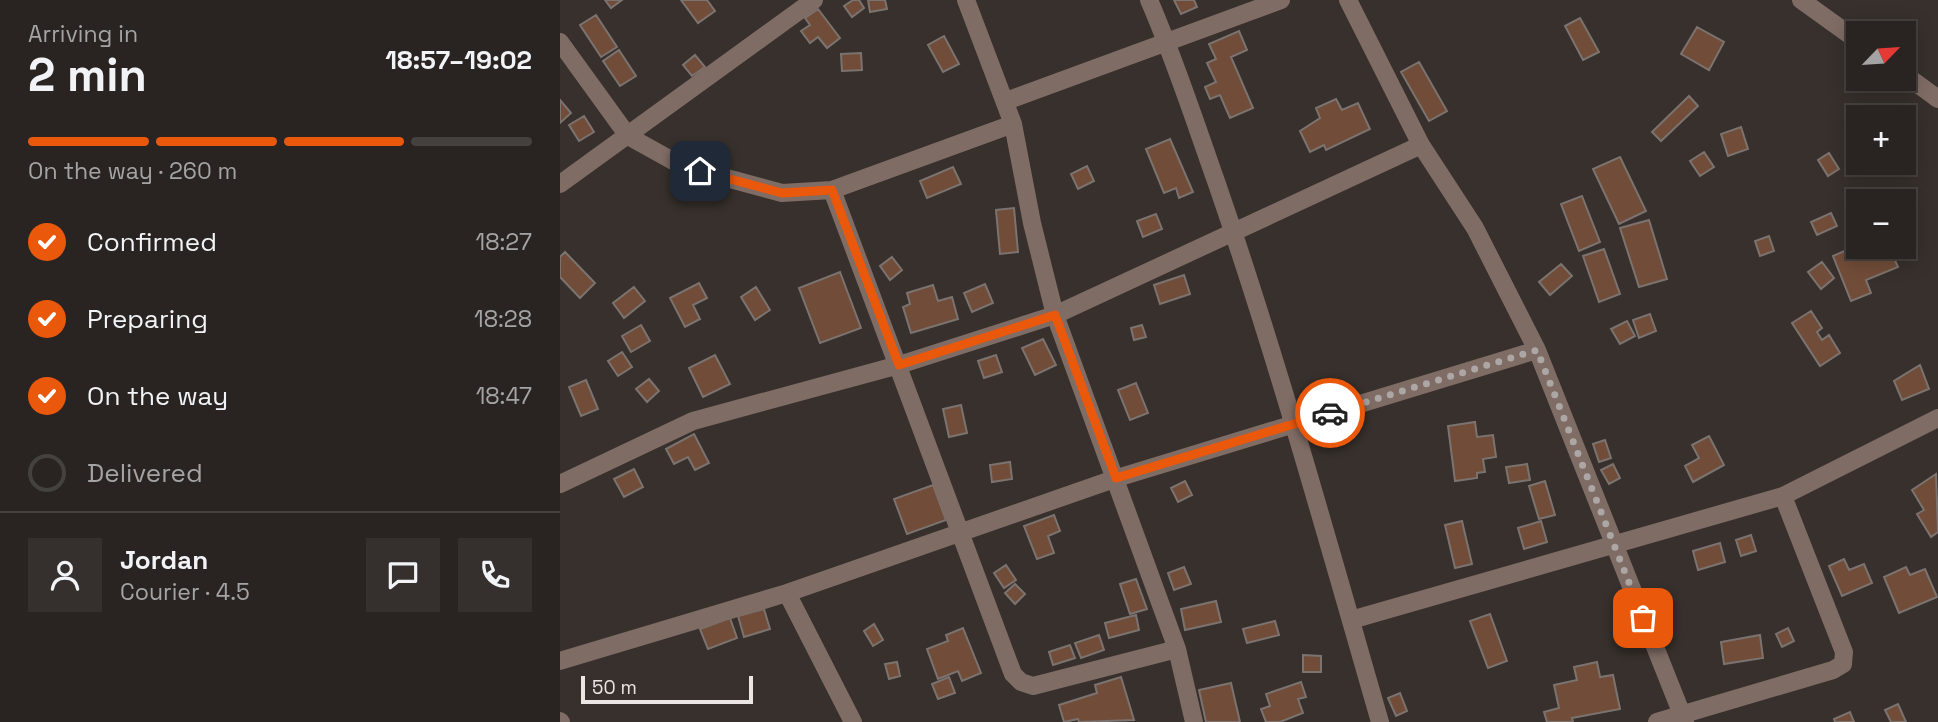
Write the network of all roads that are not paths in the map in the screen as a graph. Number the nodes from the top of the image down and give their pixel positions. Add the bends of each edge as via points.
1 (814, 0) edge
2 (966, 0) edge
3 (1149, 0) edge
4 (1280, 0) edge
5 (1348, 0) edge
6 (1801, 0) edge
7 (1846, 32) edge
8 (1167, 41) junction
9 (560, 42) edge
10 (1916, 83) edge
11 (1938, 99) edge
12 (1006, 101) junction
13 (1013, 124) junction
14 (628, 136) junction
15 (1421, 145) junction
16 (560, 184) edge
17 (832, 190) junction
18 (1234, 234) junction
19 (1055, 315) junction
20 (1537, 350) junction
21 (899, 365) junction
22 (1938, 418) edge
23 (1294, 424) junction
24 (1116, 478) junction
25 (560, 484) edge
26 (1783, 496) junction
27 (959, 533) junction
28 (1613, 545) junction
29 (787, 593) junction
30 (1351, 620) junction
31 (1177, 649) junction
32 (560, 661) edge
33 (1684, 719) edge
34 (853, 722) edge
35 (1194, 722) edge
36 (1380, 722) edge
37 (1657, 722) edge

1 - 14 street
2 - 12 street
3 - 8 street
4 - 8 street
5 - 15 street
6 - 7 street
8 - 12 street
8 - 18 street
9 - 14 street
10 - 11 street
12 - 13 street
13 - 17 street
13 - 19 street
14 - 16 street
14 - 17 street via 682,166 736,181 782,193
15 - 18 street
15 - 20 street via 1475,228
17 - 21 street
18 - 19 street
18 - 23 street
19 - 21 street
19 - 24 street
20 - 23 street
20 - 28 street
21 - 25 street via 693,421
21 - 27 street
22 - 26 street
23 - 24 street
23 - 30 street
24 - 27 street
24 - 31 street
26 - 28 street
26 - 33 street via 1844,652 1843,664
27 - 29 street
27 - 31 street via 1013,674 1021,682 1033,686
28 - 30 street
28 - 33 street
29 - 32 street
29 - 34 street
30 - 36 street
31 - 35 street
33 - 37 street

